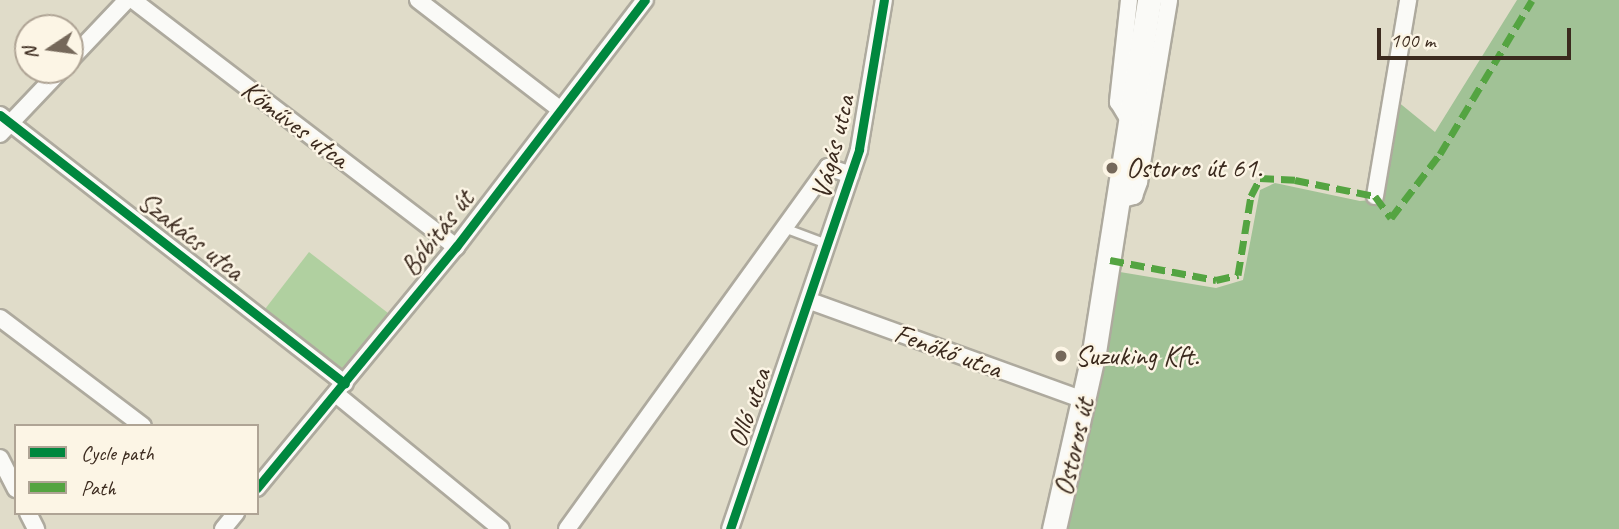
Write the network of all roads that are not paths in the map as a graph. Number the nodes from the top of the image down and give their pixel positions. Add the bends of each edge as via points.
1 (130, 0) edge
2 (418, 0) edge
3 (645, 0) edge
4 (884, 0) edge
5 (1129, 0) edge
6 (1149, 0) edge
7 (1169, 0) edge
8 (1408, 0) edge
9 (84, 46) edge
10 (46, 84) edge
11 (561, 110) junction
12 (1130, 122) junction
13 (3, 124) edge
14 (851, 175) junction
15 (1374, 196) dead end
16 (1119, 200) junction
17 (784, 228) junction
18 (830, 245) junction
19 (456, 247) junction
20 (810, 301) junction
21 (0, 318) edge
22 (341, 389) junction
23 (1086, 401) junction
24 (140, 424) edge
25 (0, 458) edge
26 (14, 485) edge
27 (259, 486) edge
28 (234, 515) edge
29 (223, 529) edge
30 (501, 529) edge
31 (567, 529) edge
32 (730, 529) edge
33 (1054, 529) edge

1 - 9 street
1 - 19 street, Kőműves utca
2 - 11 street
3 - 11 street, Bóbitás út
4 - 14 street, Vágás utca via 868,113
5 - 12 street, Ostoros út via 1118,102
6 - 12 main road, Ostoros út
7 - 16 street via 1139,182 1134,196
8 - 15 street
10 - 13 street
11 - 19 street, Bóbitás út
12 - 16 main road, Ostoros út
13 - 22 street, Szakács utca
14 - 17 street, Vágás utca via 828,167
14 - 18 street, Vágás utca
16 - 23 main road, Ostoros út
17 - 18 lane
17 - 31 street, Vágás utca
18 - 20 street, Vágás utca
19 - 22 street, Bóbitás út
20 - 23 street, Fenőkő utca
20 - 32 street, Olló utca
21 - 24 street
22 - 27 street, Bóbitás út
22 - 30 street, Szakács utca
23 - 33 main road, Ostoros út
25 - 26 street
28 - 29 street

